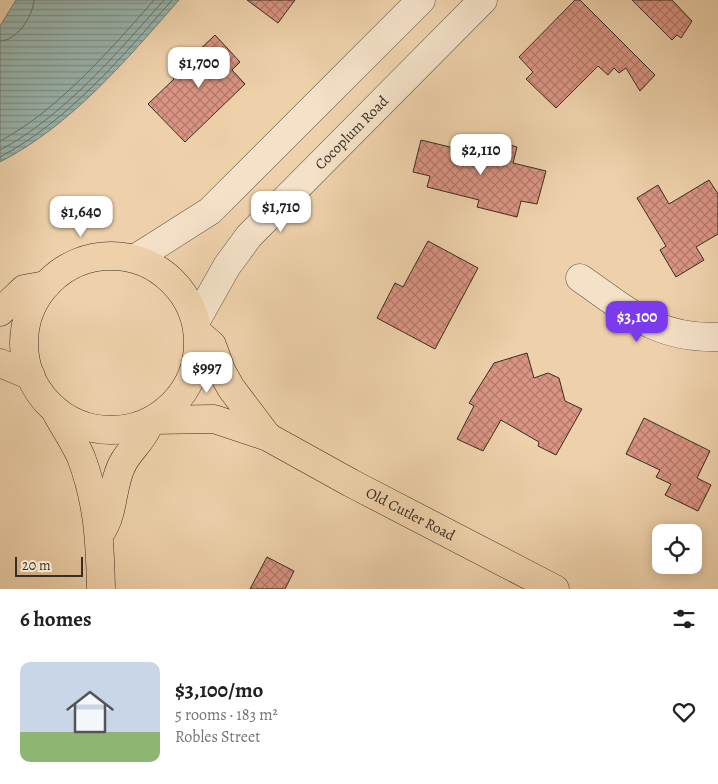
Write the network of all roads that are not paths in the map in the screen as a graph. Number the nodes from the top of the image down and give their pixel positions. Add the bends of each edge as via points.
1 (421, 0) edge
2 (483, 0) edge
3 (136, 258) junction
4 (580, 278) dead end
5 (46, 285) junction
6 (0, 312) edge
7 (197, 327) junction
8 (718, 337) edge
9 (0, 364) edge
10 (31, 376) junction
11 (55, 410) junction
12 (151, 421) junction
13 (268, 437) junction
14 (100, 532) junction
15 (101, 589) edge
16 (554, 589) edge

1 - 3 street via 210,211
2 - 7 street, Cocoplum Road via 249,236 227,266
3 - 5 main road via 92,257 67,268
3 - 7 main road via 162,271 176,283 187,298
4 - 8 street via 648,324 676,334
5 - 6 main road via 24,289
5 - 10 main road via 32,308 24,335 25,356
7 - 12 main road via 196,360 187,386 170,408
7 - 13 main road, Old Cutler Road via 212,345 231,388
9 - 10 main road
10 - 11 main road
11 - 12 main road via 79,424 106,430 133,428
11 - 14 main road via 80,454 92,490
12 - 13 main road, Old Cutler Road via 214,420
12 - 14 main road via 146,435 124,460 108,522
13 - 16 main road, Old Cutler Road
14 - 15 main road

